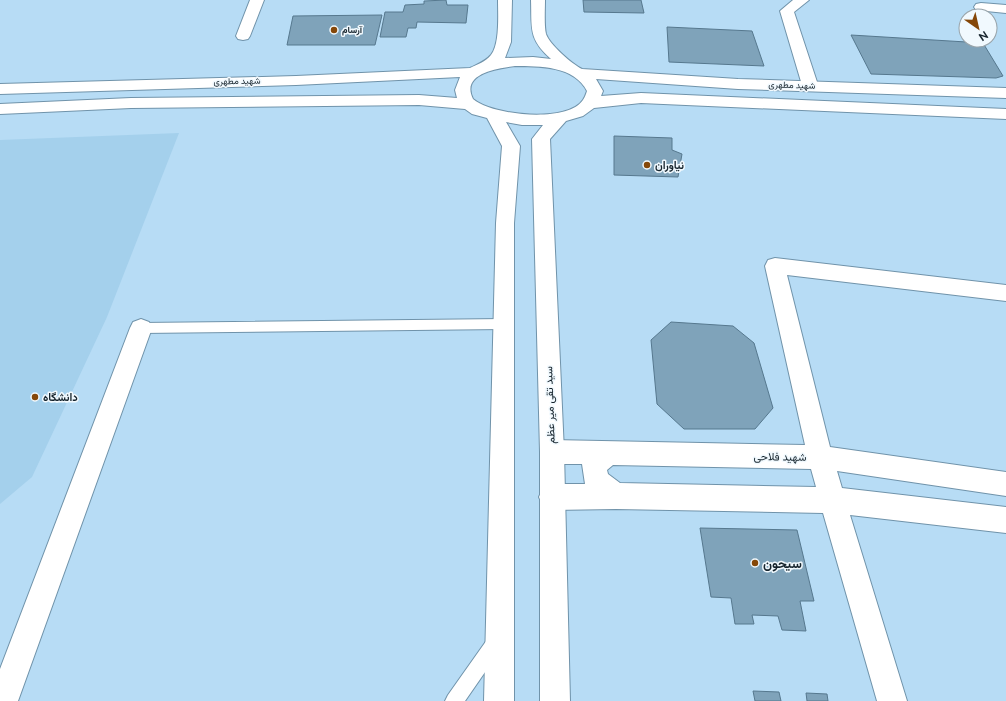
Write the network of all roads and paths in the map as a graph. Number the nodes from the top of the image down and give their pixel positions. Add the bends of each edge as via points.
1 (257, 0) edge
2 (504, 0) edge
3 (538, 0) edge
4 (802, 0) edge
5 (981, 7) dead end
6 (1006, 9) edge
7 (243, 36) dead end
8 (489, 65) junction
9 (473, 72) junction
10 (576, 72) junction
11 (384, 77) junction
12 (668, 80) junction
13 (810, 85) junction
14 (0, 89) edge
15 (1006, 93) edge
16 (370, 100) junction
17 (667, 100) junction
18 (590, 103) junction
19 (468, 104) junction
20 (0, 109) edge
21 (1006, 114) edge
22 (494, 115) junction
23 (561, 116) junction
24 (1006, 293) edge
25 (504, 324) junction
26 (141, 328) joint
27 (552, 452) junction
28 (608, 454) junction
29 (820, 457) junction
30 (1006, 484) edge
31 (552, 496) junction
32 (616, 496) junction
33 (832, 500) junction
34 (1006, 520) edge
35 (501, 633) junction
36 (3, 701) edge
37 (454, 701) edge
38 (499, 701) edge
39 (556, 701) edge
40 (892, 701) edge

1 - 7 main road
2 - 8 main road via 504,42 500,56
3 - 10 main road via 540,34 548,49
4 - 13 main road via 787,11
5 - 6 main road
8 - 9 main road
8 - 10 main road, شهید مطهری via 510,61 536,62
9 - 11 main road, شهید مطهری
9 - 19 main road via 463,87 463,95
10 - 12 main road, شهید مطهری
10 - 18 main road via 589,80 595,91
11 - 14 main road, شهید مطهری
11 - 16 main road via 390,88 384,94
12 - 13 main road, شهید مطهری
12 - 17 main road via 659,91
13 - 15 main road, شهید مطهری
16 - 19 main road, شهید مطهری
16 - 20 main road, شهید مطهری via 131,103
17 - 18 main road, شهید مطهری via 641,98
17 - 21 main road, شهید مطهری
18 - 23 main road via 578,112
19 - 22 main road
22 - 23 main road via 543,119
22 - 25 main road via 512,146 505,223
23 - 27 main road, سید تقی میر عظم via 541,139
24 - 29 main road via 775,266
25 - 26 lane
25 - 35 main road
26 - 36 main road
27 - 28 main road, شهید فلاحی
27 - 31 main road, سید تقی میر عظم
28 - 29 main road, شهید فلاحی
28 - 32 main road via 594,465 596,481
29 - 30 main road, شهید فلاحی
29 - 33 main road
31 - 32 main road
31 - 39 main road, سید تقی میر عظم
32 - 33 main road
33 - 34 main road
33 - 40 main road
35 - 37 lane
35 - 38 main road

